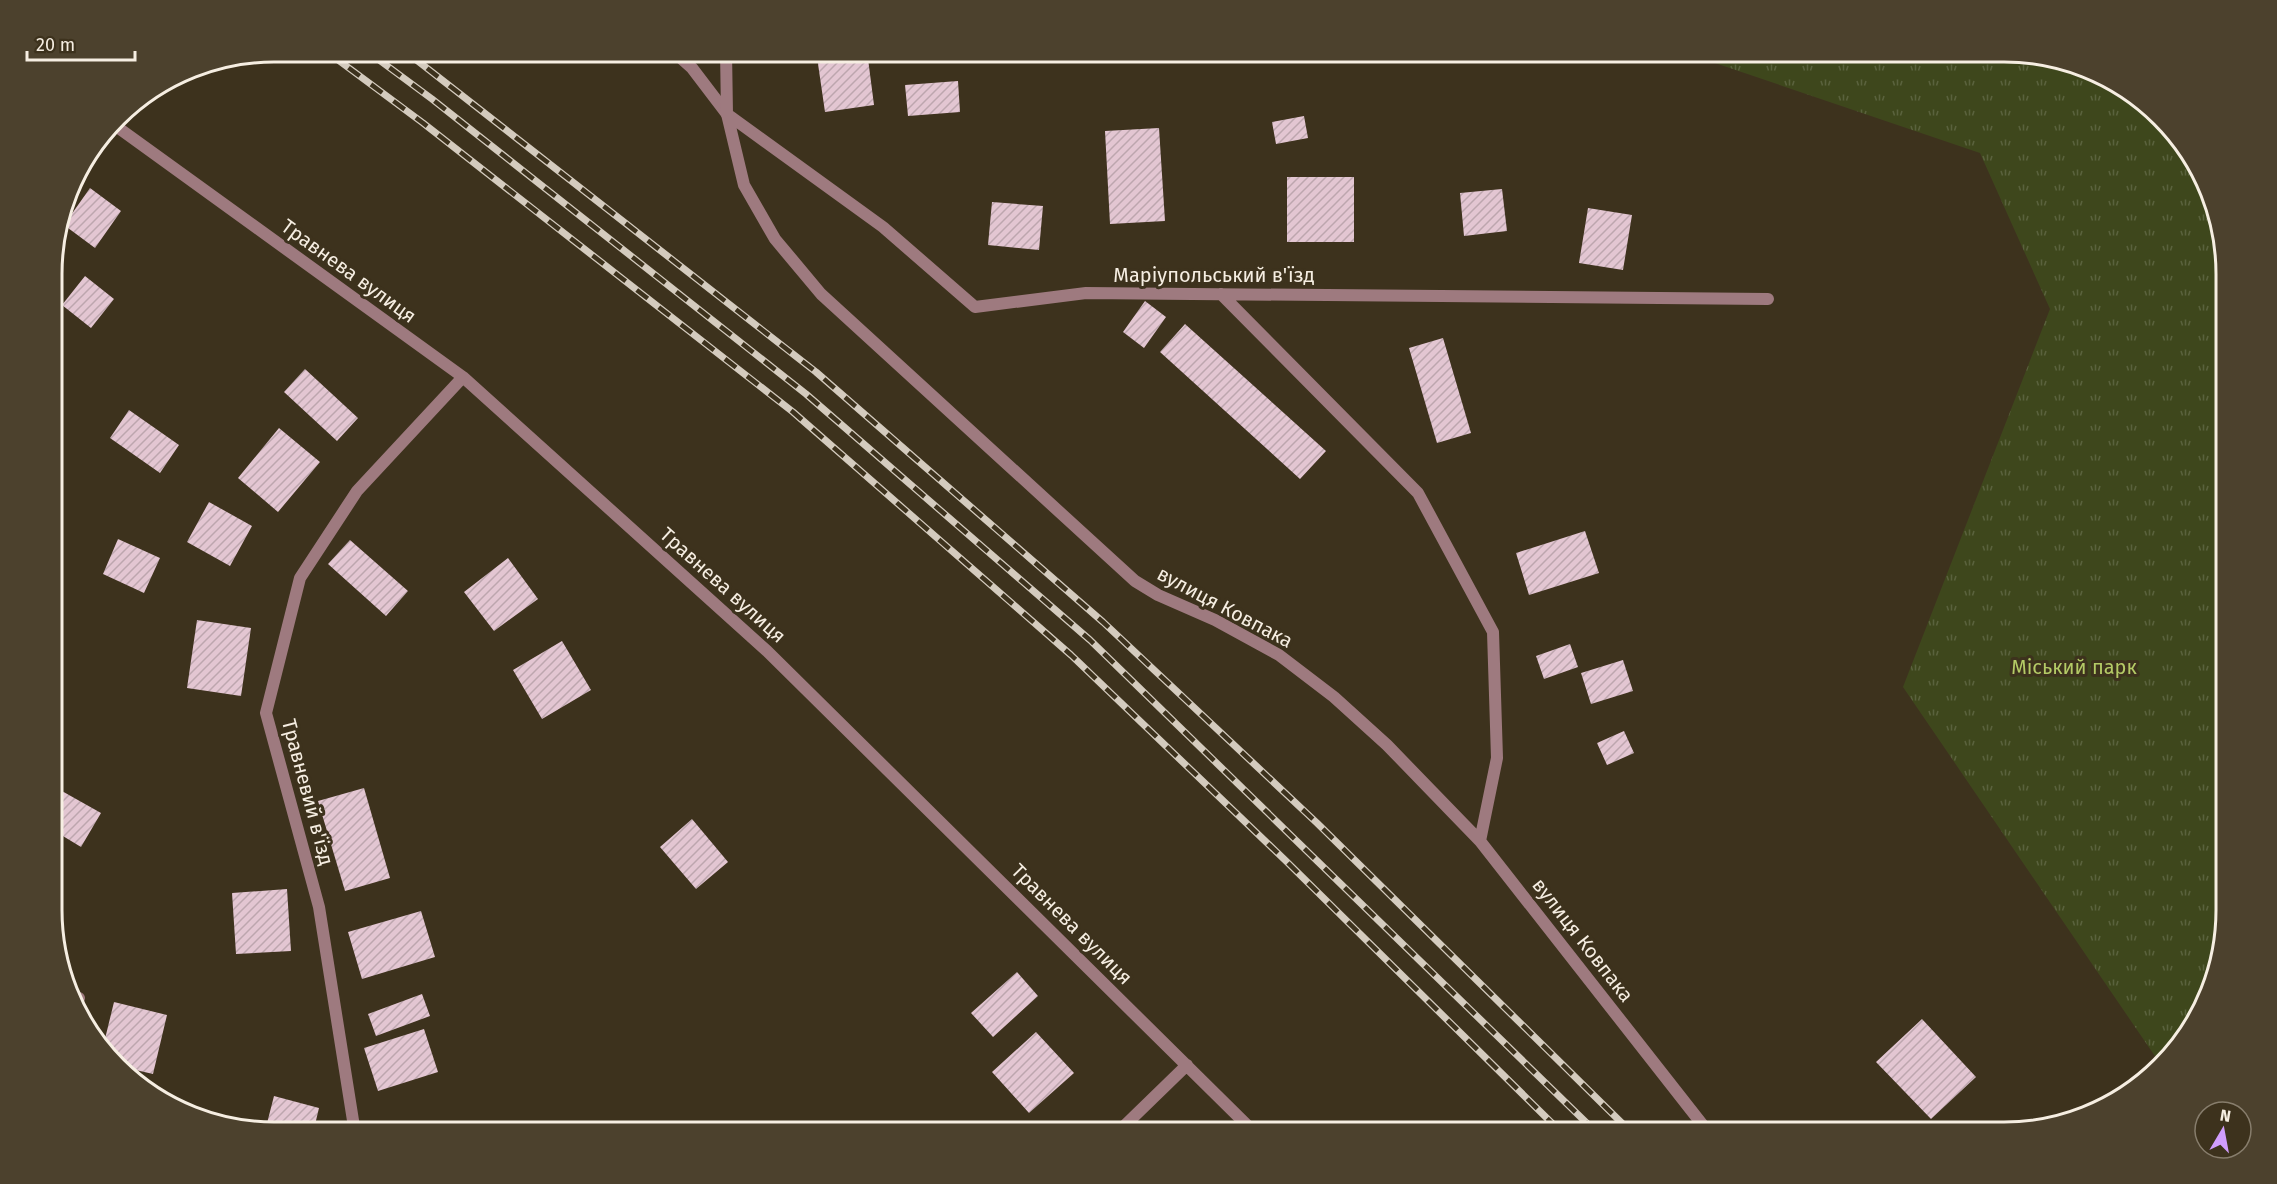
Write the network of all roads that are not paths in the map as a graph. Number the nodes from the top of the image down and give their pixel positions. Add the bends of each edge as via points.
1 (685, 62) edge
2 (726, 62) edge
3 (727, 114) junction
4 (119, 129) edge
5 (1221, 294) junction
6 (1768, 299) dead end
7 (463, 377) junction
8 (1480, 841) junction
9 (1187, 1065) junction
10 (353, 1122) edge
11 (1128, 1122) edge
12 (1244, 1122) edge
13 (1700, 1122) edge

1 - 3 street
2 - 3 street, вулиця Ковпака
3 - 5 street, Маріупольський в'їзд via 883,227 975,307 1086,293
3 - 8 street, вулиця Ковпака via 744,185 775,239 821,294 1136,581 1279,655 1387,745
4 - 7 street, Травнева вулиця
5 - 6 street, Маріупольський в'їзд
5 - 8 street via 1418,493 1493,632 1497,758
7 - 9 street, Травнева вулиця via 767,651
7 - 10 street, Травневий в'їзд via 357,491 300,578 266,713 319,907
8 - 13 street, вулиця Ковпака
9 - 11 street
9 - 12 street, Травнева вулиця

